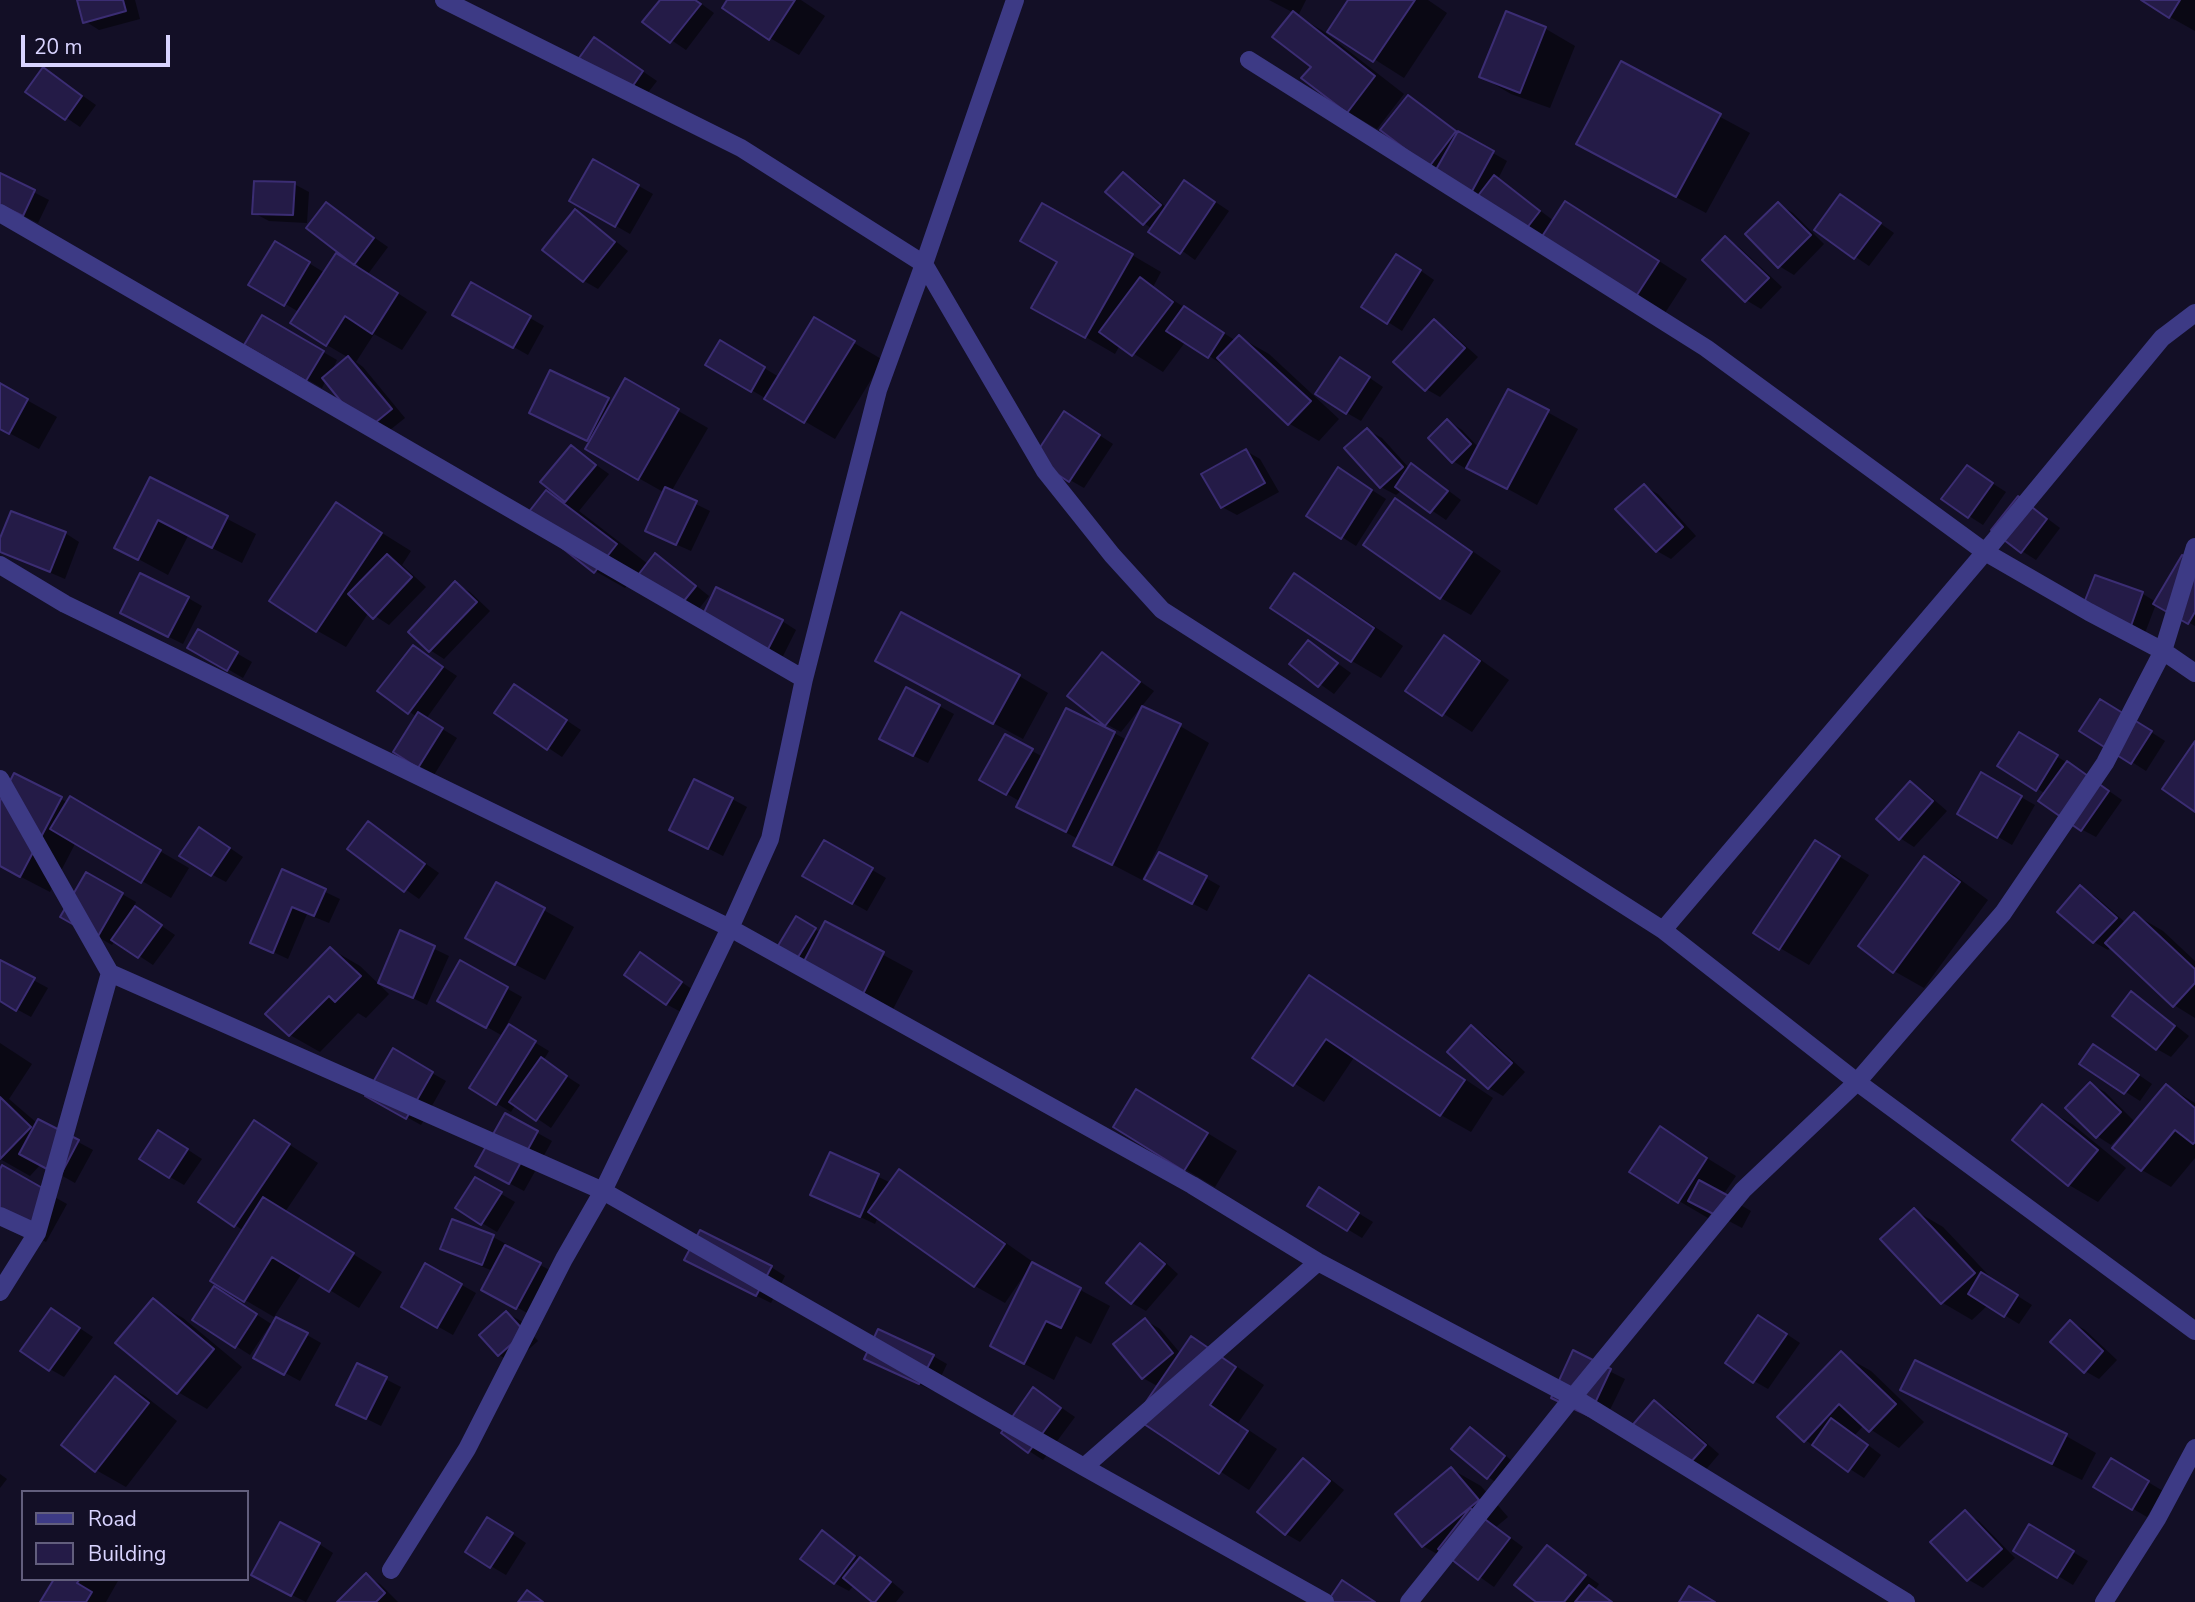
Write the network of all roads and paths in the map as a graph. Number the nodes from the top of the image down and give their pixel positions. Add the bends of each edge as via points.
1 (444, 0) edge
2 (1015, 0) edge
3 (1250, 60) dead end
4 (0, 213) edge
5 (924, 264) junction
6 (2195, 313) edge
7 (2195, 547) edge
8 (1985, 552) junction
9 (0, 565) edge
10 (2163, 651) junction
11 (2195, 673) edge
12 (804, 679) junction
13 (0, 779) edge
14 (730, 928) junction
15 (1663, 930) junction
16 (110, 973) junction
17 (1857, 1082) junction
18 (603, 1191) junction
19 (0, 1216) edge
20 (37, 1233) junction
21 (1318, 1262) junction
22 (0, 1292) edge
23 (2195, 1331) edge
24 (1573, 1397) junction
25 (2195, 1448) edge
26 (1084, 1467) junction
27 (391, 1570) dead end
28 (1325, 1602) edge
29 (1409, 1602) edge
30 (1906, 1602) edge
31 (2104, 1602) edge

1 - 5 street via 741,148
2 - 5 street
3 - 8 street via 1706,348
4 - 12 street
5 - 12 street via 878,390
5 - 15 street via 1045,471 1162,610
6 - 8 street via 2162,338
7 - 10 street
8 - 10 street
8 - 15 street
9 - 14 street via 65,604
10 - 11 street
10 - 17 street via 2105,763 2003,913
12 - 14 street via 770,839
13 - 16 street
14 - 18 street
14 - 21 street via 1192,1185
15 - 17 street
16 - 18 street
16 - 20 street
17 - 23 street
17 - 24 street via 1743,1191
18 - 26 street
18 - 27 street via 467,1449
19 - 20 street
20 - 22 street
21 - 24 street
21 - 26 street
24 - 29 street
24 - 30 street
25 - 31 street
26 - 28 street

